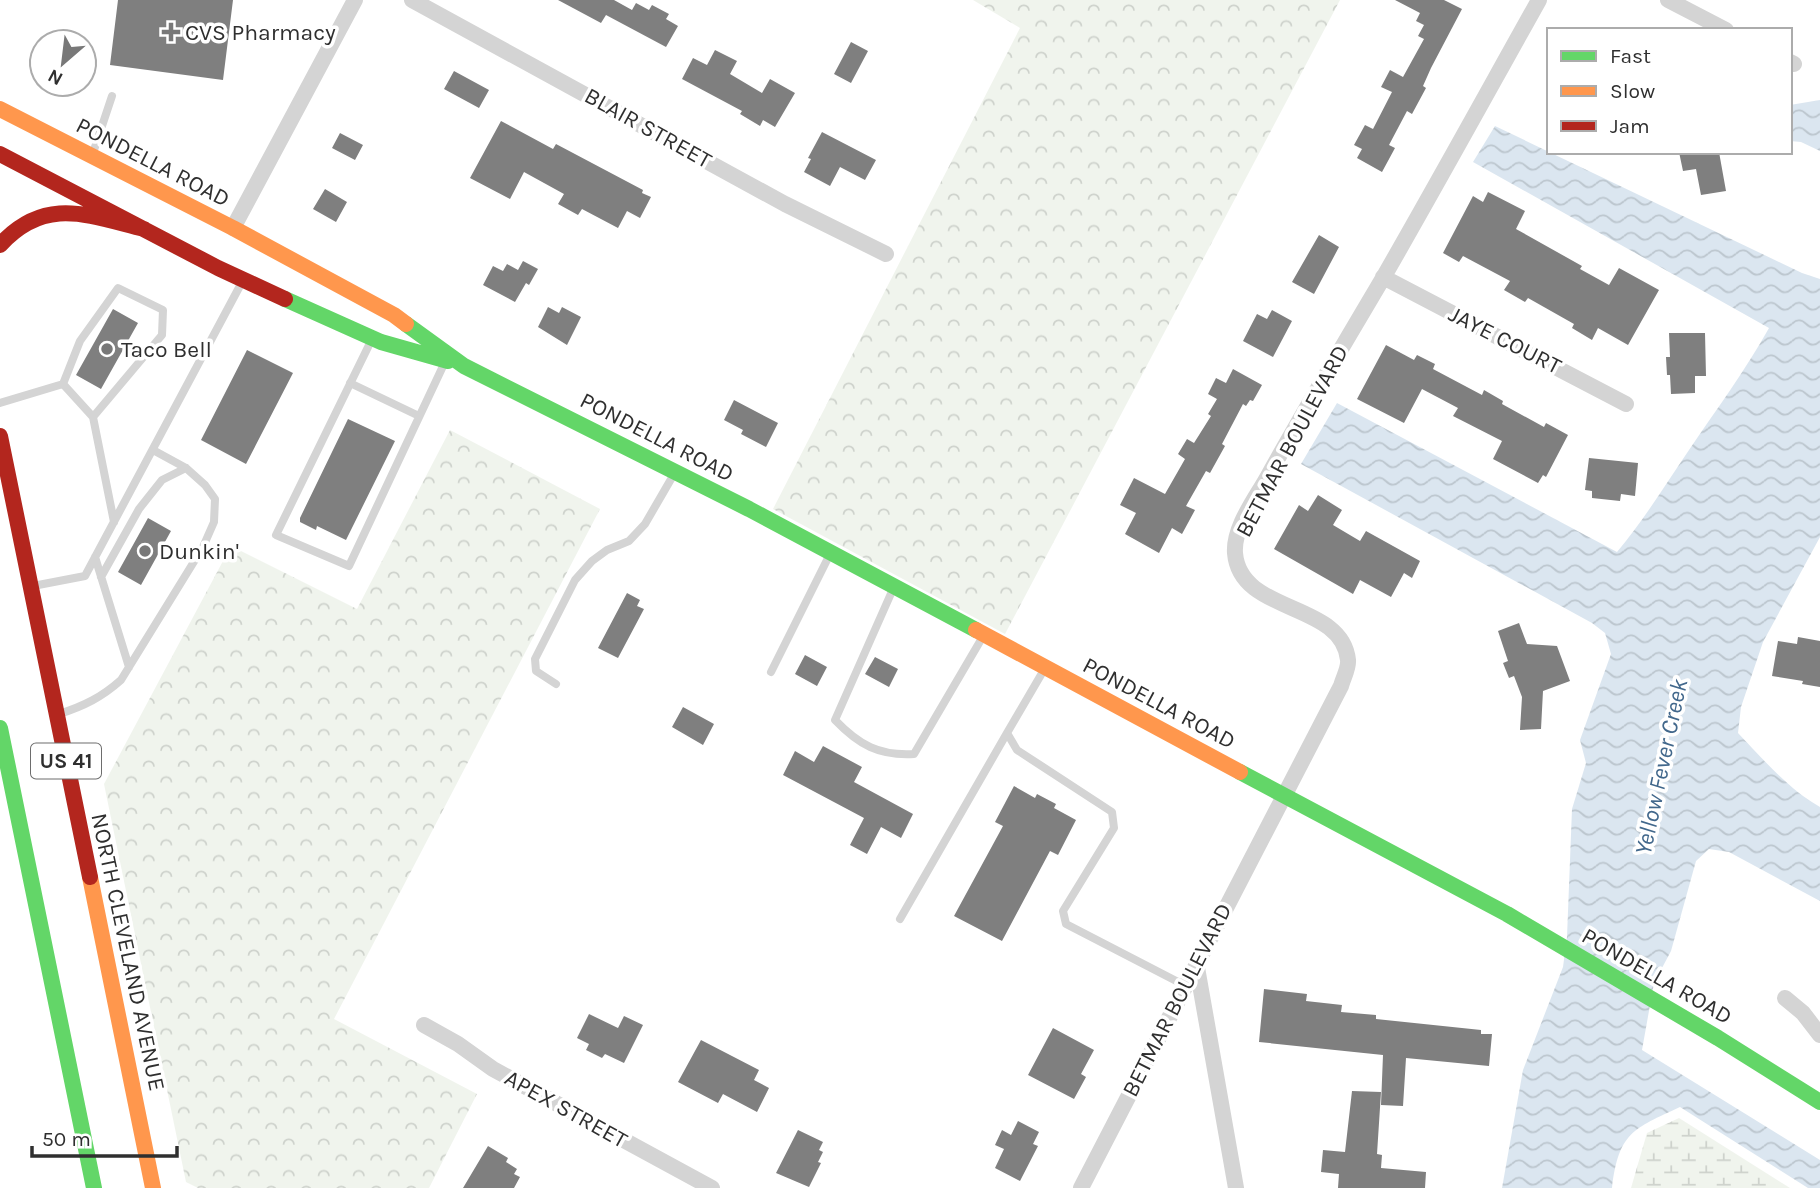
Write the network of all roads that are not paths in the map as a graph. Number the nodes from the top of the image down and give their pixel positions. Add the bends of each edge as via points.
1 (355, 0) edge
2 (412, 0) edge
3 (1539, 0) edge
4 (1668, 0) edge
5 (1722, 28) edge
6 (112, 96) dead end
7 (0, 109) edge
8 (0, 154) edge
9 (92, 156) junction
10 (233, 228) junction
11 (144, 229) junction
12 (0, 245) edge
13 (886, 254) dead end
14 (1383, 277) junction
15 (243, 280) junction
16 (372, 338) junction
17 (445, 360) junction
18 (464, 366) junction
19 (350, 383) junction
20 (63, 384) junction
21 (0, 403) edge
22 (1626, 404) dead end
23 (419, 416) junction
24 (93, 417) junction
25 (0, 436) edge
26 (153, 450) junction
27 (186, 468) junction
28 (676, 472) junction
29 (114, 522) junction
30 (831, 553) junction
31 (95, 557) junction
32 (101, 577) junction
33 (31, 587) junction
34 (894, 587) junction
35 (984, 635) junction
36 (129, 667) junction
37 (1045, 668) junction
38 (771, 671) dead end
39 (556, 684) dead end
40 (57, 715) junction
41 (0, 728) edge
42 (1007, 733) junction
43 (1283, 796) junction
44 (900, 919) dead end
45 (1196, 962) junction
46 (1184, 985) junction
47 (1785, 998) dead end
48 (424, 1026) dead end
49 (1820, 1035) edge
50 (1820, 1102) edge
51 (94, 1188) edge
52 (153, 1188) edge
53 (712, 1188) edge
54 (1081, 1188) edge
55 (1236, 1188) edge

1 - 10 street
2 - 13 street, BLAIR STREET via 785,204
3 - 14 street, BETMAR BOULEVARD
4 - 5 street
6 - 9 lane
7 - 9 main road, PONDELLA ROAD
8 - 11 main road, PONDELLA ROAD
9 - 10 main road, PONDELLA ROAD
10 - 18 main road, PONDELLA ROAD via 394,315
11 - 12 main road via 66,211 36,216
11 - 15 main road, PONDELLA ROAD
14 - 22 street, JAYE COURT
14 - 43 street, BETMAR BOULEVARD via 1239,530 1235,553 1242,575 1257,591 1325,625 1342,640 1348,662 1341,685
15 - 16 main road, PONDELLA ROAD
15 - 26 lane
16 - 17 main road, PONDELLA ROAD
16 - 19 lane
17 - 18 main road, PONDELLA ROAD
17 - 23 lane
18 - 28 main road, PONDELLA ROAD
19 - 23 lane
19 - 23 lane via 276,535 349,566
20 - 21 lane
20 - 24 lane
20 - 24 lane via 80,341 118,288 163,310 162,335
24 - 29 lane
25 - 33 main road, NORTH CLEVELAND AVENUE / US 41
26 - 27 lane
26 - 29 lane
27 - 32 lane via 162,480 133,519
27 - 36 lane via 215,499 214,522
28 - 30 main road, PONDELLA ROAD
28 - 39 lane via 645,524 629,541 592,561 575,580 535,659 536,671
29 - 31 lane
30 - 34 main road, PONDELLA ROAD
30 - 38 lane
31 - 32 lane
31 - 33 lane via 85,576
32 - 36 lane
33 - 40 main road, NORTH CLEVELAND AVENUE / US 41
34 - 35 main road, PONDELLA ROAD
34 - 35 lane via 835,720 870,748 914,754
35 - 37 main road, PONDELLA ROAD
36 - 40 lane via 103,696
37 - 42 lane
37 - 43 main road, PONDELLA ROAD
40 - 52 main road, NORTH CLEVELAND AVENUE / US 41
41 - 51 main road, US 41
42 - 44 lane
42 - 46 lane via 1017,750 1112,812 1114,828 1063,911 1066,924
43 - 45 street, BETMAR BOULEVARD
43 - 50 main road, PONDELLA ROAD via 1507,914
45 - 46 street, BETMAR BOULEVARD
45 - 55 street
46 - 54 street, BETMAR BOULEVARD
47 - 49 street
48 - 53 street, APEX STREET via 493,1069

